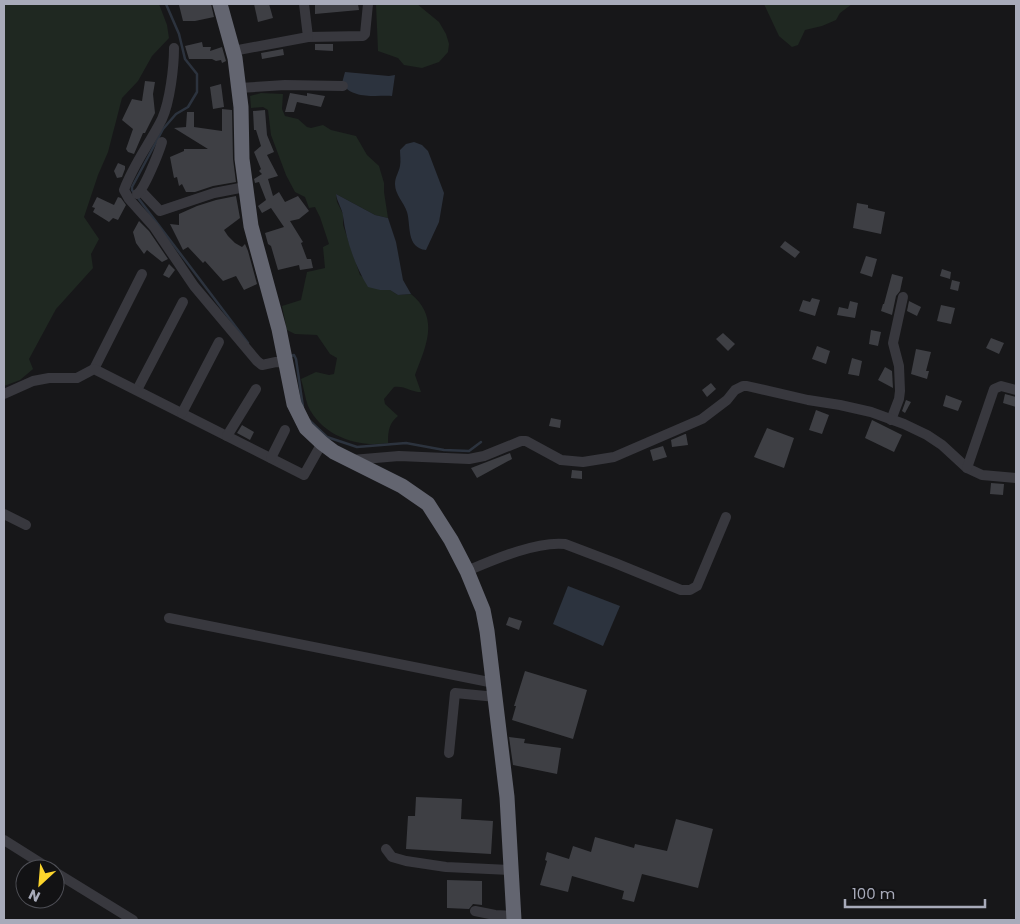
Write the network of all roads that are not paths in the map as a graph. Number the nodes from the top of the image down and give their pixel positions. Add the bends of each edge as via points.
1 (220, 4) edge
2 (304, 4) edge
3 (368, 4) edge
4 (308, 37) junction
5 (174, 48) dead end
6 (233, 51) junction
7 (344, 86) dead end
8 (238, 88) junction
9 (162, 142) dead end
10 (245, 187) junction
11 (132, 192) junction
12 (142, 274) dead end
13 (903, 297) dead end
14 (183, 302) dead end
15 (219, 342) dead end
16 (286, 363) junction
17 (94, 369) junction
18 (256, 388) dead end
19 (137, 390) junction
20 (1016, 390) edge
21 (4, 394) edge
22 (182, 413) junction
23 (891, 420) junction
24 (285, 430) dead end
25 (227, 436) junction
26 (322, 444) junction
27 (271, 458) junction
28 (351, 460) junction
29 (967, 468) junction
30 (1016, 478) edge
31 (4, 514) edge
32 (726, 517) dead end
33 (26, 525) dead end
34 (467, 571) junction
35 (169, 618) dead end
36 (495, 690) junction
37 (449, 753) dead end
38 (4, 840) edge
39 (386, 849) dead end
40 (34, 859) edge
41 (511, 870) junction
42 (65, 878) edge
43 (475, 911) dead end
44 (514, 918) edge
45 (133, 920) edge

1 - 6 highway
2 - 4 street
3 - 4 street via 363,36
4 - 6 street
5 - 11 street via 173,77 163,117
6 - 8 highway
7 - 8 street
8 - 10 highway
9 - 11 street via 157,160
10 - 11 street via 214,193 160,211
10 - 16 highway via 251,226
11 - 16 street via 194,286 257,361 262,365
12 - 17 street
13 - 23 street via 893,343 899,366 900,391
14 - 19 street
15 - 22 street
16 - 26 highway via 296,412
17 - 19 street
17 - 21 street via 77,378 33,381
18 - 25 street
19 - 22 street
20 - 29 street via 1000,386 994,389
22 - 25 street
23 - 28 street via 840,405 743,386 702,419 614,457 583,462 561,460 521,441 469,459 399,456
23 - 29 street via 935,440
24 - 27 street
25 - 27 street
26 - 27 street via 304,475
26 - 28 highway
28 - 34 highway via 402,486 428,504
29 - 30 street via 986,476
31 - 33 street
32 - 34 street via 697,586 690,590 681,590 558,543 546,543
34 - 36 highway via 483,610
35 - 36 street
36 - 37 street via 455,693
36 - 41 highway
38 - 40 street
39 - 41 street via 392,857 406,861 446,867
41 - 44 highway
42 - 45 street
43 - 44 street

